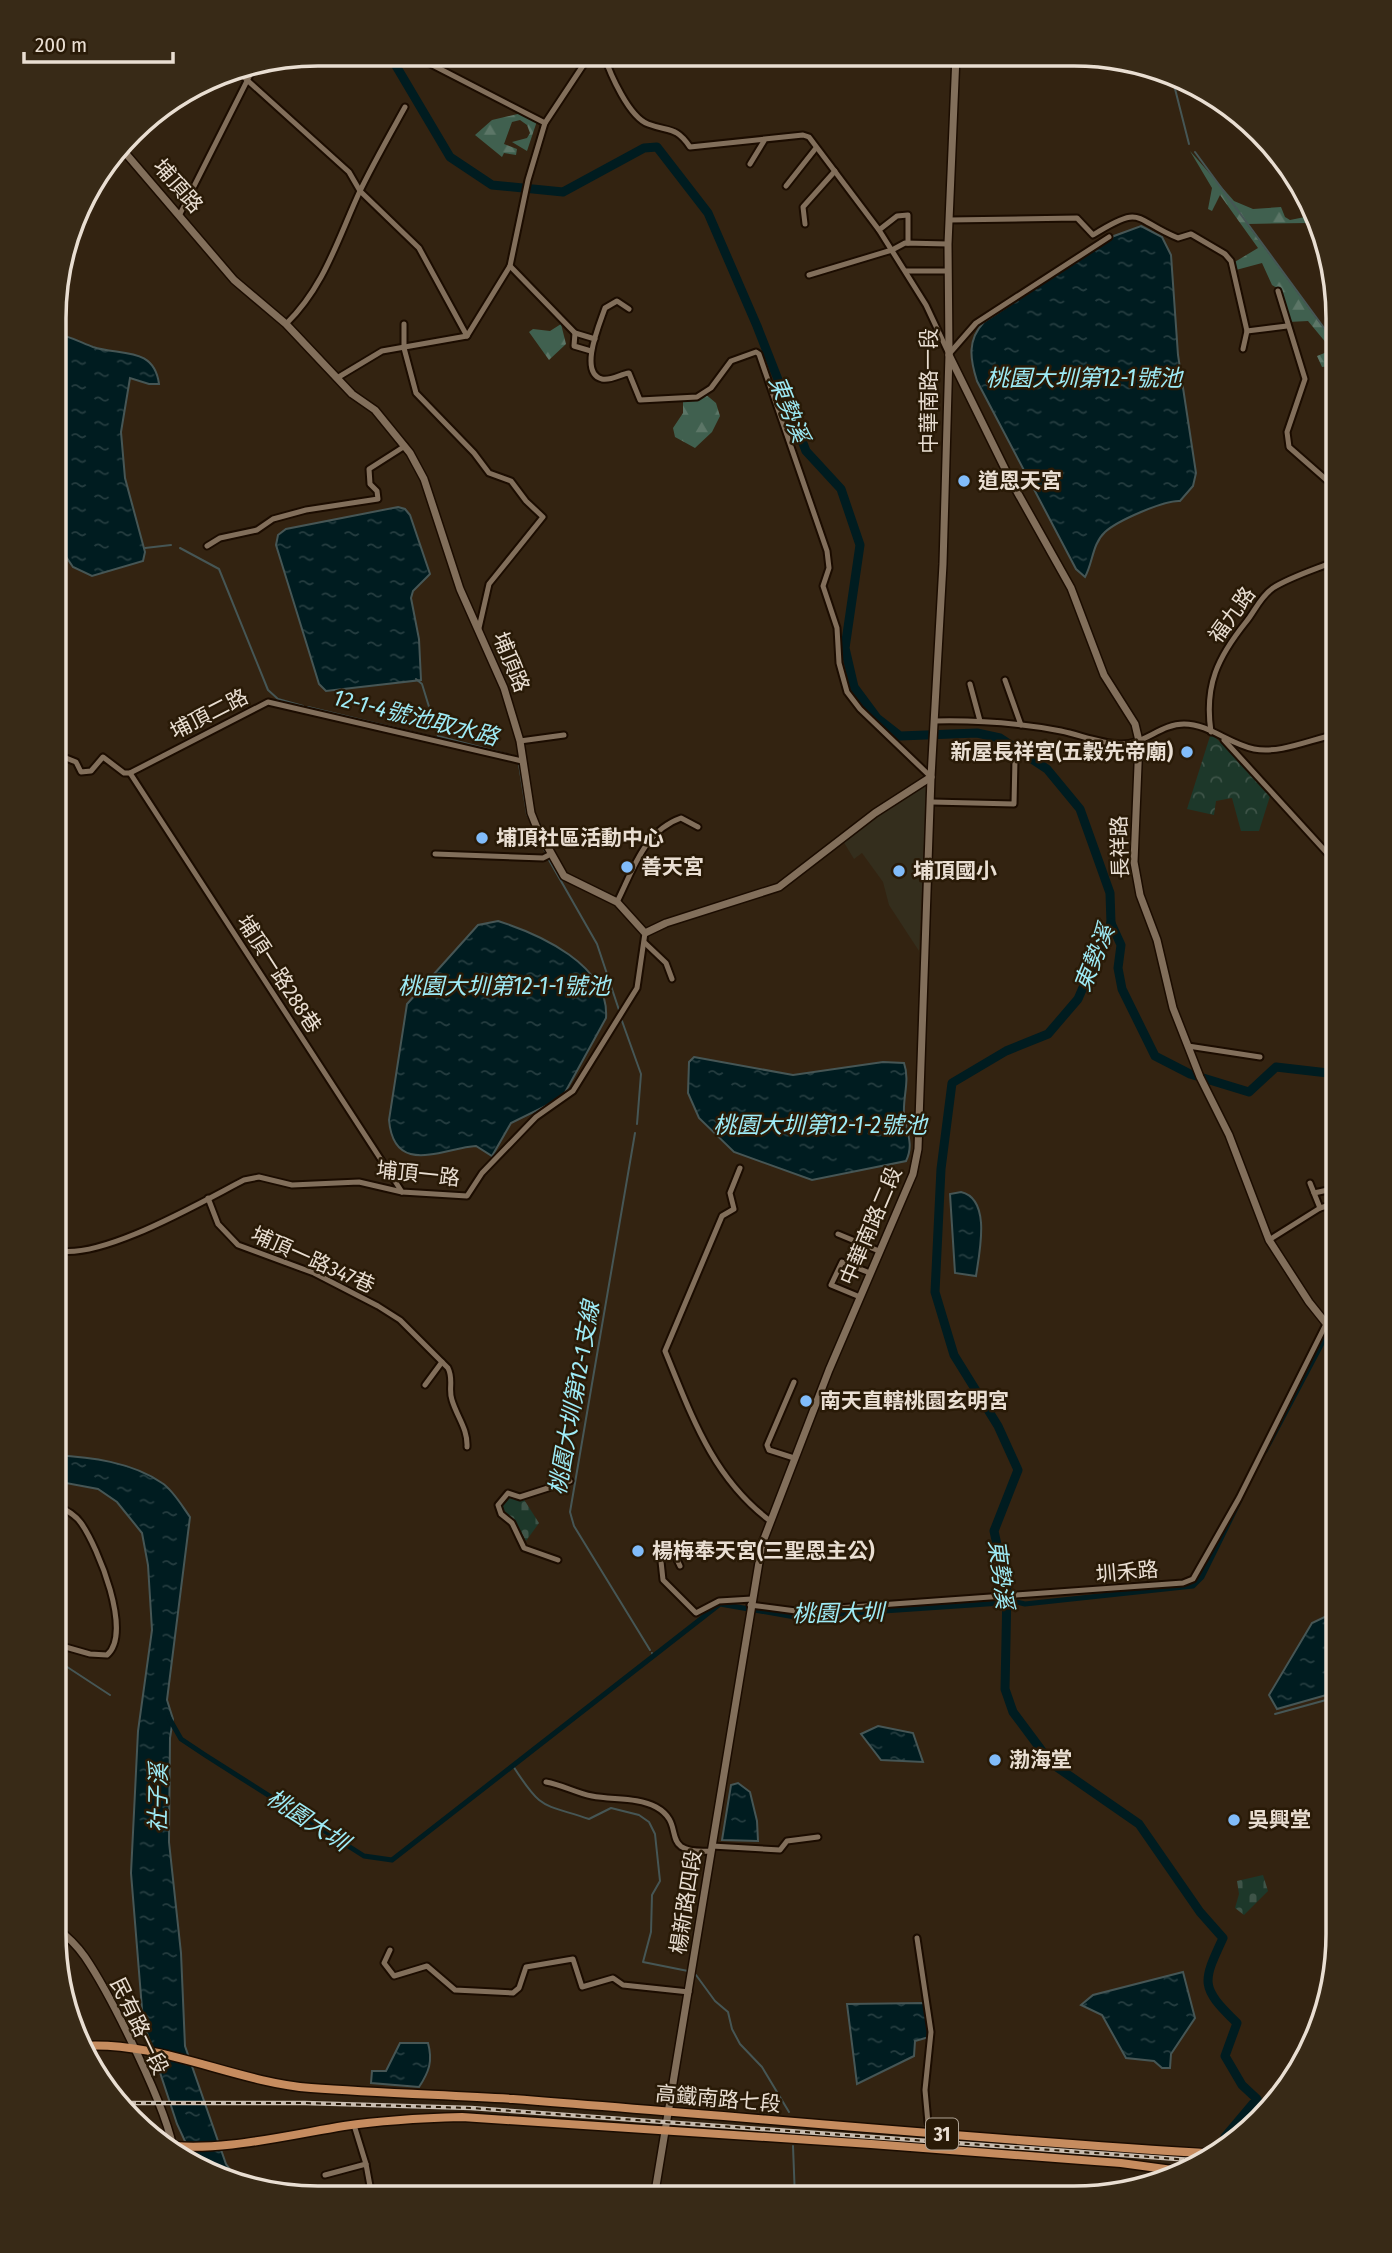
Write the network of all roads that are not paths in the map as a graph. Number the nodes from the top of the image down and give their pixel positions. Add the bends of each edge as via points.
1 (435, 66) edge
2 (583, 66) edge
3 (609, 66) edge
4 (956, 66) edge
5 (249, 76) edge
6 (247, 79) junction
7 (405, 107) dead end
8 (545, 122) junction
9 (764, 141) junction
10 (816, 148) junction
11 (127, 155) edge
12 (750, 164) dead end
13 (835, 171) junction
14 (786, 186) dead end
15 (360, 191) junction
16 (180, 214) junction
17 (949, 220) junction
18 (805, 224) dead end
19 (880, 230) junction
20 (1109, 237) dead end
21 (908, 243) junction
22 (948, 244) junction
23 (892, 250) junction
24 (510, 266) junction
25 (906, 271) junction
26 (948, 271) junction
27 (809, 275) dead end
28 (1278, 291) dead end
29 (629, 309) dead end
30 (286, 324) junction
31 (404, 324) dead end
32 (1287, 326) junction
33 (1247, 331) junction
34 (575, 333) junction
35 (467, 336) junction
36 (595, 339) junction
37 (404, 348) junction
38 (1243, 349) dead end
39 (591, 351) junction
40 (949, 354) junction
41 (337, 378) junction
42 (405, 446) junction
43 (1326, 479) edge
44 (207, 546) dead end
45 (1326, 565) edge
46 (478, 628) junction
47 (1004, 680) dead end
48 (970, 684) dead end
49 (980, 721) junction
50 (934, 723) junction
51 (1021, 724) junction
52 (1211, 732) junction
53 (564, 735) dead end
54 (1326, 737) edge
55 (1222, 738) junction
56 (520, 741) junction
57 (1139, 741) junction
58 (67, 758) edge
59 (933, 758) joint
60 (1015, 759) dead end
61 (522, 761) junction
62 (130, 773) junction
63 (931, 777) junction
64 (932, 802) junction
65 (698, 827) dead end
66 (1326, 852) edge
67 (435, 854) dead end
68 (551, 854) junction
69 (617, 902) junction
70 (645, 933) junction
71 (645, 943) junction
72 (672, 979) dead end
73 (1188, 1046) junction
74 (1260, 1056) dead end
75 (740, 1168) dead end
76 (1310, 1183) dead end
77 (1326, 1190) edge
78 (402, 1192) junction
79 (1314, 1193) junction
80 (208, 1198) junction
81 (1326, 1206) edge
82 (1320, 1208) junction
83 (838, 1234) dead end
84 (1269, 1240) junction
85 (67, 1251) edge
86 (879, 1251) junction
87 (870, 1272) junction
88 (860, 1297) junction
89 (1326, 1322) edge
90 (1326, 1338) edge
91 (442, 1363) junction
92 (794, 1382) dead end
93 (425, 1385) dead end
94 (467, 1447) dead end
95 (794, 1458) junction
96 (570, 1482) dead end
97 (67, 1511) edge
98 (769, 1520) junction
99 (558, 1560) dead end
100 (680, 1566) dead end
101 (751, 1605) junction
102 (67, 1647) edge
103 (546, 1782) dead end
104 (818, 1837) dead end
105 (712, 1848) junction
106 (67, 1936) edge
107 (916, 1938) dead end
108 (390, 1950) dead end
109 (689, 1993) junction
110 (92, 2045) edge
111 (134, 2050) junction
112 (669, 2112) junction
113 (928, 2123) dead end
114 (354, 2125) junction
115 (667, 2132) junction
116 (170, 2138) edge
117 (185, 2149) edge
118 (1203, 2151) edge
119 (366, 2164) junction
120 (1162, 2170) edge
121 (325, 2175) dead end
122 (370, 2186) edge
123 (656, 2186) edge

1 - 8 street
2 - 8 street
3 - 9 street via 621,94 642,120 677,132 690,147
4 - 17 street, 中華南路一段
5 - 6 street
6 - 15 street via 349,172
6 - 16 street
7 - 15 street
8 - 24 street
9 - 10 street via 803,135
9 - 12 street
10 - 13 street
10 - 14 street
11 - 16 street, 埔頂路
13 - 18 street via 803,207
13 - 19 street
15 - 30 street via 308,303
15 - 35 street via 419,248
16 - 30 street, 埔頂路 via 234,280
17 - 22 street, 中華南路一段
17 - 33 street via 1077,218 1093,235 1115,220 1139,217 1178,238 1191,234 1231,261
19 - 21 street via 897,216 908,215
19 - 23 street
20 - 40 street via 976,323
21 - 22 street
21 - 23 street
22 - 26 street, 中華南路一段
23 - 25 street
23 - 27 street
24 - 34 street
24 - 35 street
25 - 26 street
25 - 40 street
26 - 40 street, 中華南路一段
28 - 32 street
29 - 36 street via 617,301 608,304
30 - 41 street, 埔頂路
31 - 37 street
32 - 33 street
32 - 43 street via 1305,379 1287,432 1289,447
33 - 38 street
34 - 36 street
34 - 39 street via 574,345
35 - 37 street
36 - 39 street
37 - 41 street via 382,351
37 - 46 street via 416,393 489,473 511,481 543,517 489,584
39 - 63 street via 592,372 599,378 629,373 640,400 658,401 697,397 711,388 732,361 759,354 827,551 829,568 823,586 837,628 847,692
40 - 50 street, 中華南路一段
40 - 57 street, 長祥路 via 1011,481 1071,588 1104,674 1135,724
41 - 42 street, 埔頂路 via 375,410
42 - 44 street via 369,469 378,499 273,519 257,530 220,538
42 - 46 street, 埔頂路 via 424,479 460,589
45 - 52 street, 福九路 via 1275,587 1235,632 1210,688
46 - 56 street, 埔頂路
47 - 51 street
48 - 49 street
49 - 50 street
49 - 51 street
50 - 59 street, 中華南路一段
51 - 57 street via 1120,745
52 - 55 street
52 - 57 street via 1202,726 1173,724
53 - 56 street
54 - 55 street via 1274,751
55 - 66 street
56 - 61 street, 埔頂路
57 - 73 street, 長祥路 via 1134,862 1173,1008
58 - 62 street via 76,762 81,772 91,771 103,757
59 - 63 street, 中華南路二段
60 - 64 street via 1014,804
61 - 62 street, 埔頂二路 via 268,702
61 - 68 street, 埔頂路 via 531,813
62 - 78 street, 埔頂一路288巷
63 - 64 street, 中華南路二段
63 - 70 street via 875,813 779,887
64 - 86 street, 中華南路二段 via 918,1149 913,1174
65 - 69 street via 681,818 648,840
67 - 68 street via 543,858
68 - 69 street, 埔頂路 via 564,876
69 - 70 street, 埔頂路
70 - 71 street, 埔頂一路
71 - 72 street via 666,963
71 - 78 street, 埔頂一路 via 637,988 573,1091 536,1117 482,1173 467,1196
73 - 74 street
73 - 84 street, 長祥路 via 1229,1135
75 - 98 street via 730,1193 734,1209 722,1216 665,1351 712,1459
76 - 79 street
77 - 79 street
78 - 80 street, 埔頂一路 via 359,1182 292,1185 259,1177
79 - 82 street
80 - 85 street, 埔頂一路 via 104,1246
80 - 91 street, 埔頂一路347巷 via 218,1223 239,1245 314,1273 378,1306 400,1320
81 - 82 street
82 - 84 street
83 - 86 street
84 - 89 street, 長祥路
86 - 87 street, 中華南路二段
87 - 88 street, 中華南路二段
87 - 88 street via 842,1262 831,1285
88 - 95 street, 中華南路二段
90 - 101 street, 圳禾路 via 1193,1579 1016,1598 796,1611
91 - 93 street
91 - 94 street, 埔頂一路347巷 via 453,1377 451,1399 464,1426
92 - 95 street via 767,1441 769,1450
95 - 98 street, 中華南路二段
96 - 99 street via 520,1497 508,1493 498,1505 524,1548
97 - 102 street via 85,1528 111,1590 117,1631 116,1643 107,1655
98 - 101 street, 中華南路二段
100 - 101 street, 圳禾路 via 672,1549 664,1547 660,1552 663,1580 696,1613 719,1601
101 - 105 street, 楊新路四段
103 - 105 street via 589,1796 649,1804 663,1813 680,1849
104 - 105 street via 787,1841 780,1850
105 - 109 street, 楊新路四段
106 - 111 street, 民有路一段 via 87,1959
107 - 113 street via 931,2032 925,2090
108 - 109 street via 384,1963 394,1976 428,1966 458,1991 513,1993 526,1967 573,1959 582,1987 613,1978 622,1985
109 - 112 street, 楊新路四段
110 - 111 main road, 31
111 - 112 main road, 高鐵南路七段 / 31 via 302,2088
111 - 116 street, 民有路一段
112 - 115 street, 楊新路四段
112 - 118 main road, 高鐵南路七段 / 31
114 - 115 main road, 高鐵南路七段 / 31 via 462,2117
114 - 117 main road, 高鐵南路七段 / 31
114 - 119 street
115 - 120 main road, 高鐵南路七段 / 31 via 871,2144
115 - 123 street, 楊新路四段
119 - 121 street
119 - 122 street

